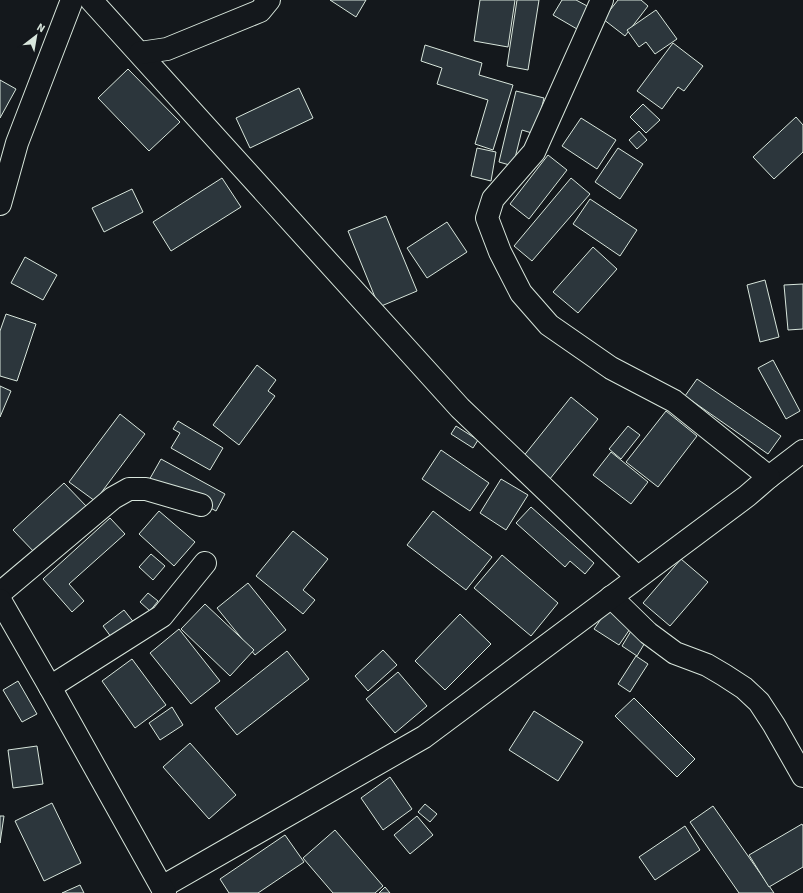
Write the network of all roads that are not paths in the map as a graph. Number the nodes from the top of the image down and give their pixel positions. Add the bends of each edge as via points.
1 (72, 0) edge
2 (91, 0) edge
3 (268, 0) edge
4 (602, 0) edge
5 (140, 53) junction
6 (0, 204) edge
7 (803, 451) edge
8 (769, 477) junction
9 (201, 505) dead end
10 (205, 563) dead end
11 (637, 577) junction
12 (0, 594) edge
13 (611, 597) junction
14 (0, 600) edge
15 (50, 686) junction
16 (803, 776) edge
17 (164, 890) edge

1 - 6 street via 17,143
2 - 5 street
3 - 5 street via 260,11 166,49
4 - 8 street via 534,152 494,199 487,218 500,252 521,293 549,325 611,368 674,401
5 - 11 street via 460,408
7 - 8 street
8 - 11 street
9 - 12 street via 146,489 129,489 113,498
10 - 15 street via 162,616
11 - 13 street
13 - 16 street via 648,633 675,653 724,674 744,688 759,702 774,724
13 - 17 street via 424,736
14 - 15 street
15 - 17 street

